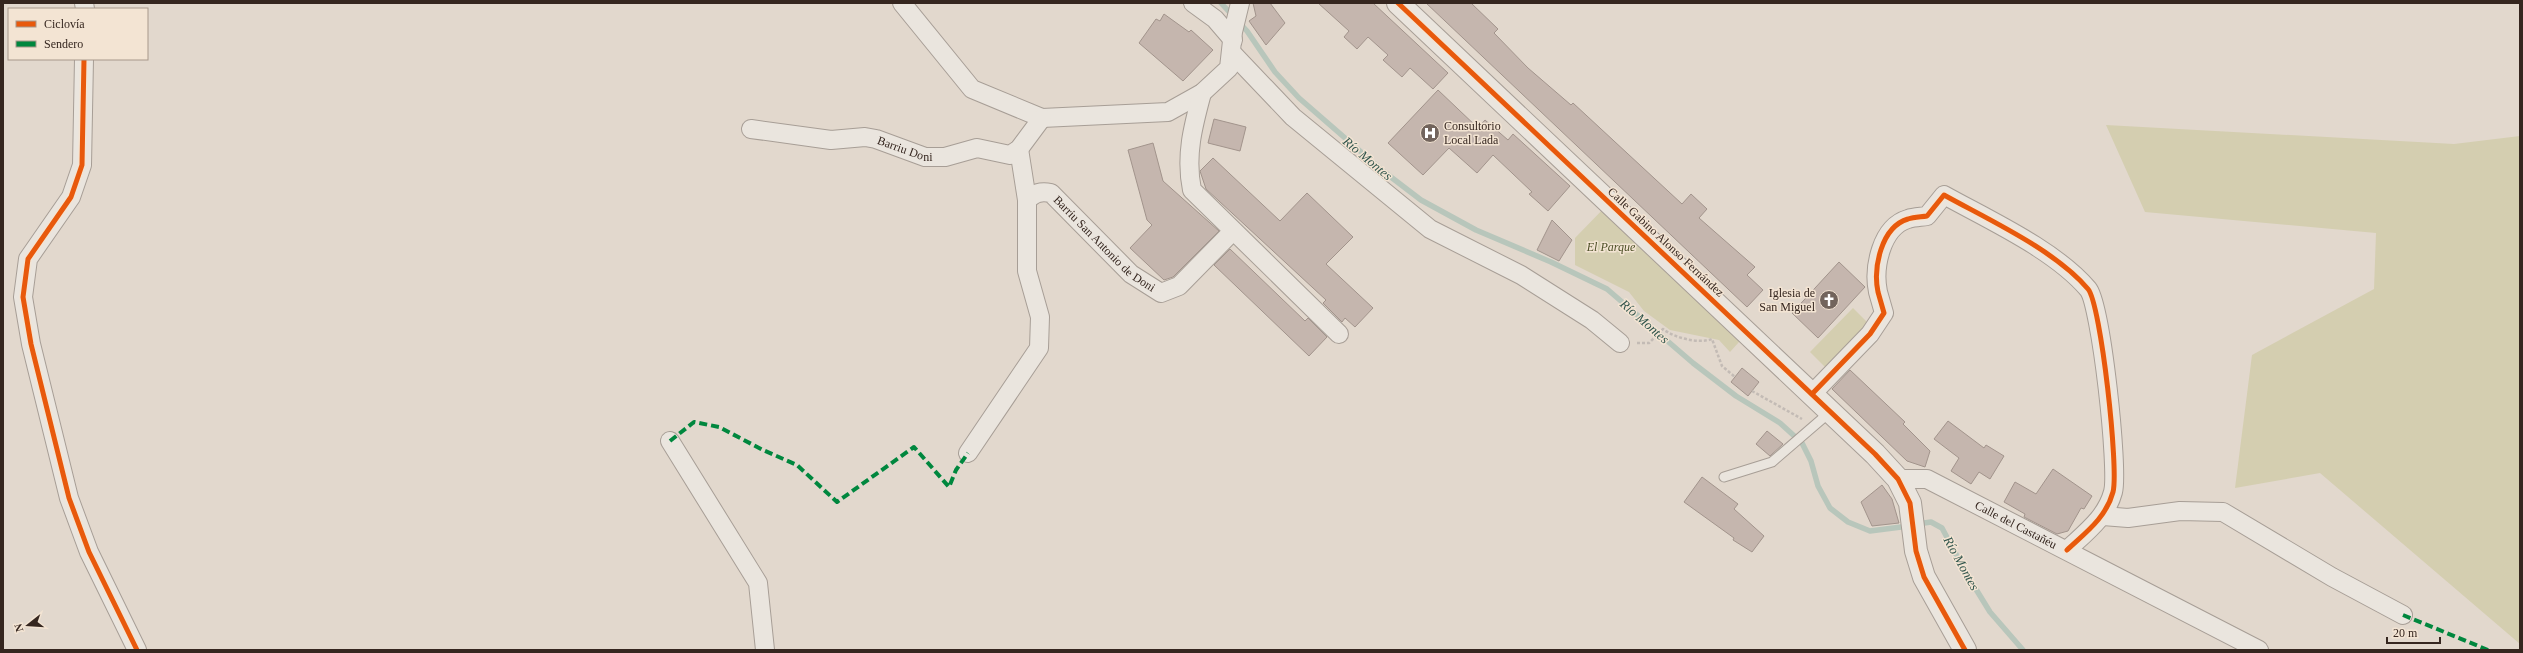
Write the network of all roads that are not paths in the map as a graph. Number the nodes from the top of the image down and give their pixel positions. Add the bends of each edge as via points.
1 (902, 3) edge
2 (1193, 3) edge
3 (1398, 3) edge
4 (1239, 6) edge
5 (1233, 42) junction
6 (84, 60) edge
7 (1202, 93) junction
8 (1042, 118) junction
9 (751, 129) dead end
10 (1019, 149) junction
11 (1027, 200) junction
12 (1233, 231) junction
13 (1339, 334) dead end
14 (1620, 343) dead end
15 (1812, 394) junction
16 (1822, 419) junction
17 (670, 441) dead end
18 (968, 453) dead end
19 (1724, 477) dead end
20 (1898, 479) junction
21 (2103, 516) junction
22 (2067, 550) junction
23 (2403, 615) dead end
24 (137, 650) edge
25 (765, 650) edge
26 (1965, 650) edge
27 (2259, 650) edge

1 - 8 street via 972,89
2 - 5 street via 1215,19
3 - 15 street, Calle Gabino Alonso Fernández
4 - 5 street
5 - 7 street via 1229,68
5 - 14 street via 1293,117 1430,229 1521,275 1592,320
6 - 24 street via 82,165 71,198 28,259 23,297 30,344 69,498 89,552
7 - 8 street via 1168,112
7 - 12 street via 1192,132 1188,169 1192,190
8 - 10 street
9 - 10 street, Barriu Doni via 831,140 865,137 925,157 945,157 977,148 1010,155
10 - 11 street
11 - 12 street, Barriu San Antonio de Doni via 1035,193 1051,193 1131,274 1161,293 1179,286
11 - 18 street via 1028,271 1040,317 1039,348
12 - 13 street
15 - 16 street, Calle Gabino Alonso Fernández
15 - 21 street via 1870,334 1884,313 1878,290 1878,263 1884,241 1891,231 1907,219 1927,216 1944,195 2052,257 2089,290 2103,352 2114,450 2113,491
16 - 19 lane via 1772,462
16 - 20 street, Calle Gabino Alonso Fernández
17 - 25 street via 758,583
20 - 22 street, Calle del Castañéu via 1927,479
20 - 26 street, Calle Gabino Alonso Fernández via 1910,503 1916,551 1924,577
21 - 22 street
21 - 23 street via 2128,518 2180,512 2223,512 2332,578
22 - 27 street, Calle del Castañéu

